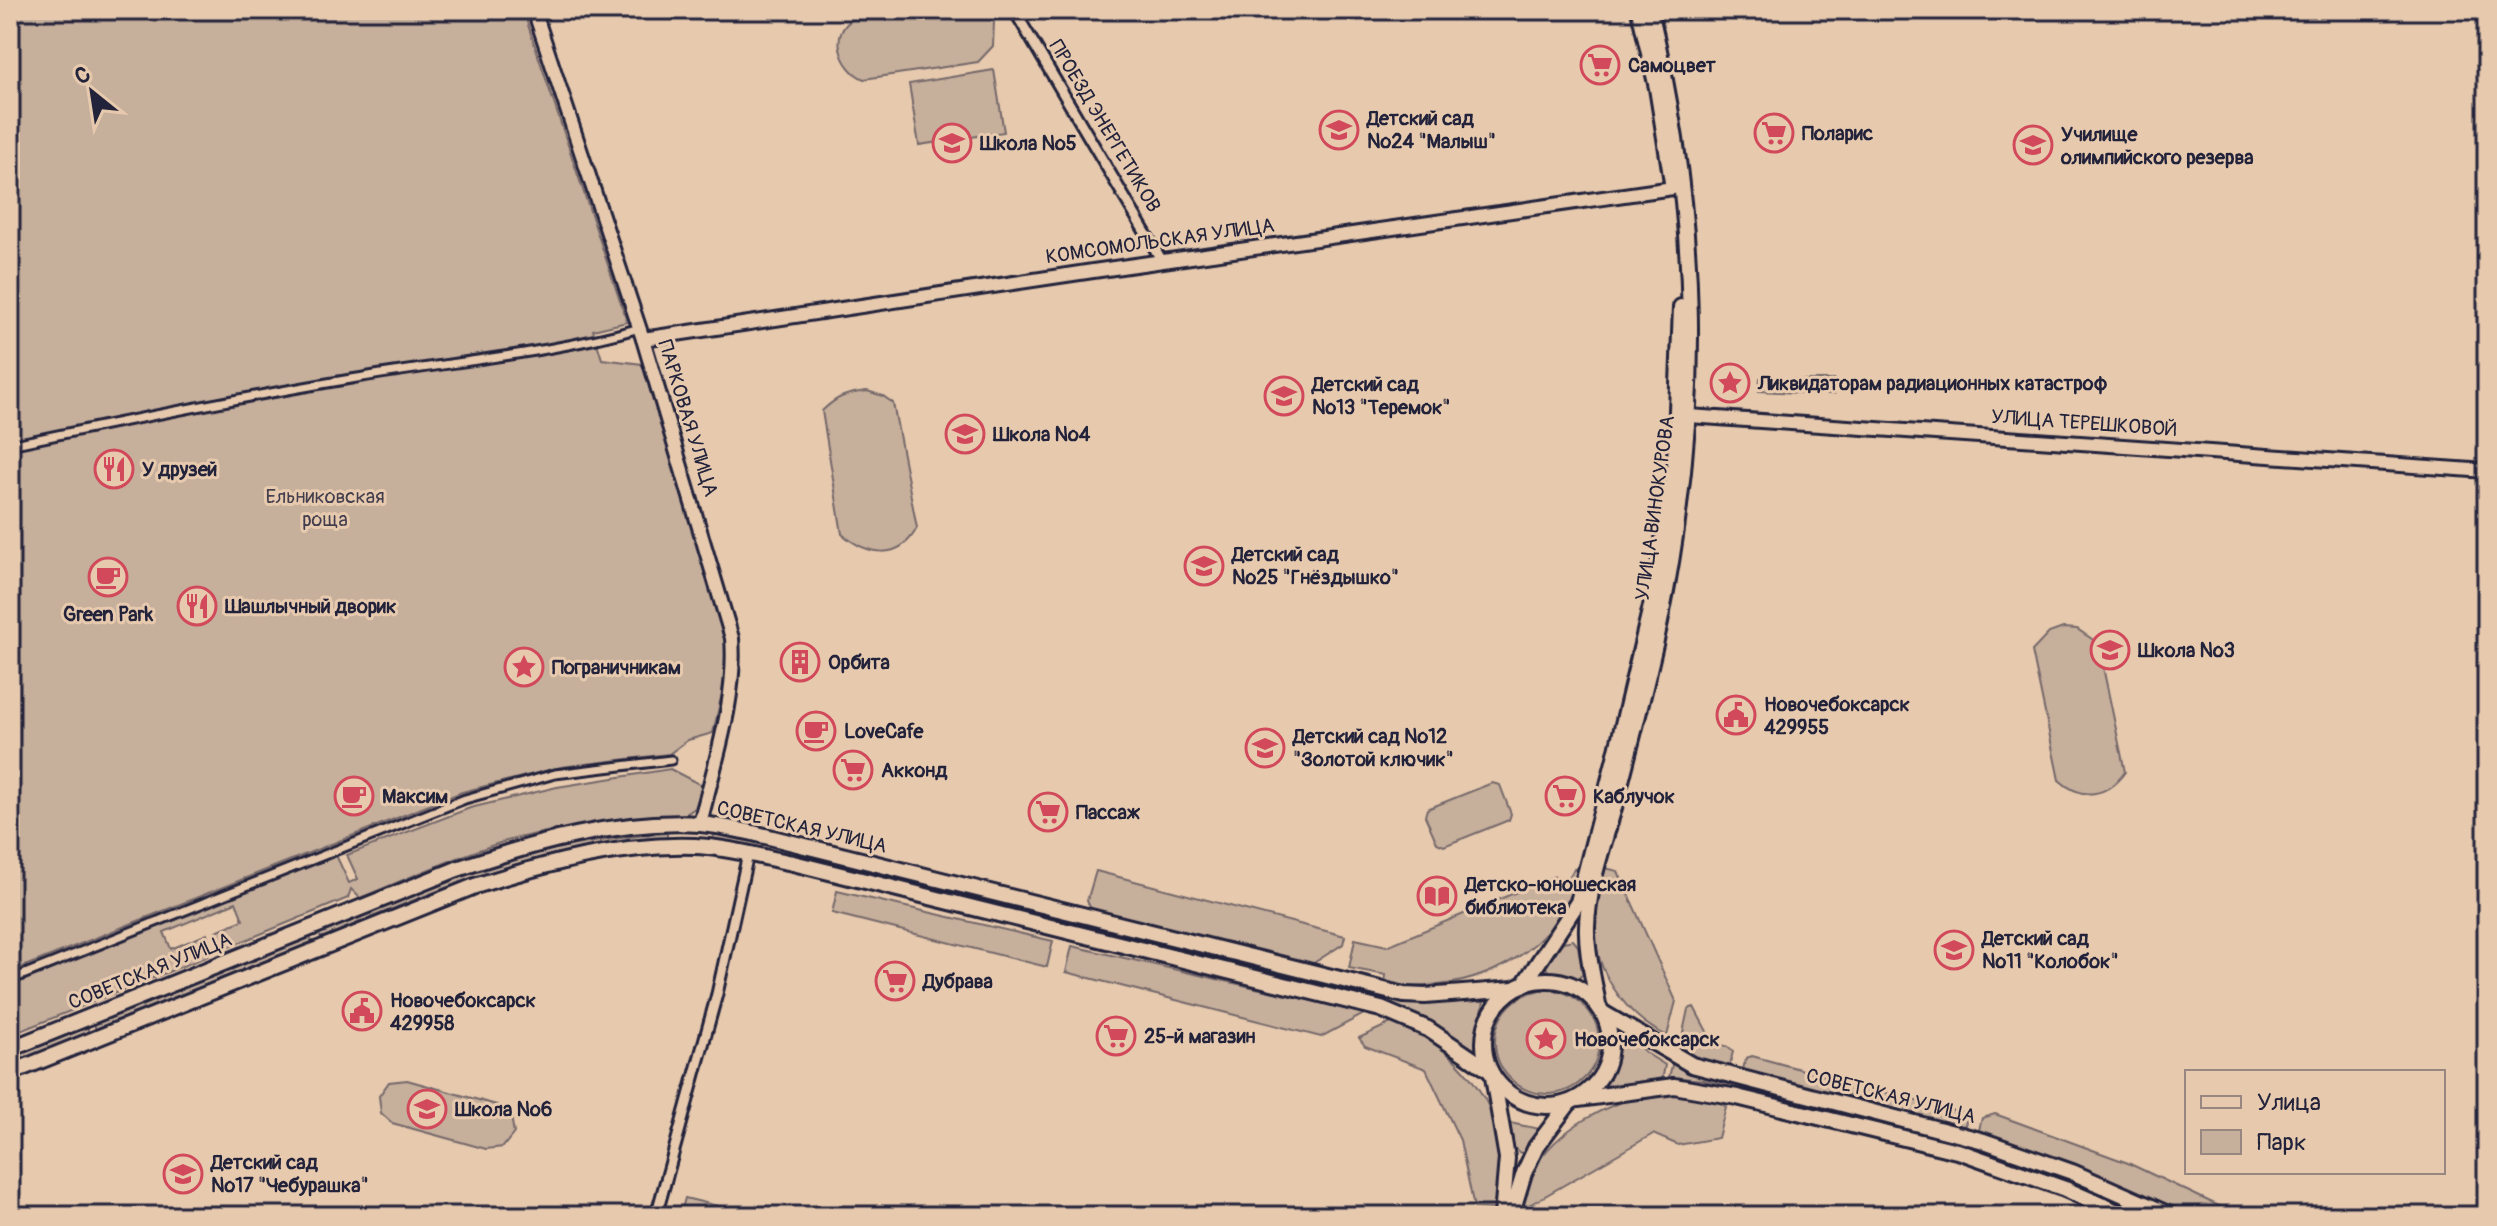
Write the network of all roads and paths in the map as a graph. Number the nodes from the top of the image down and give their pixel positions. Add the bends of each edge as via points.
1 (534, 10) edge
2 (1014, 10) edge
3 (1639, 10) edge
4 (1650, 10) edge
5 (1678, 187) junction
6 (1162, 261) junction
7 (642, 334) junction
8 (1683, 415) junction
9 (10, 445) edge
10 (1680, 462) junction
11 (2487, 471) edge
12 (671, 760) dead end
13 (700, 824) junction
14 (696, 846) junction
15 (748, 854) junction
16 (10, 980) edge
17 (1519, 986) junction
18 (1600, 1009) junction
19 (10, 1049) edge
20 (10, 1073) edge
21 (1491, 1074) junction
22 (1574, 1101) junction
23 (656, 1216) edge
24 (1502, 1216) edge
25 (1511, 1216) edge
26 (2126, 1216) edge
27 (2172, 1216) edge

1 - 7 street, ПАРКОВАЯ УЛИЦА
2 - 6 street, ПРОЕЗД ЭНЕРГЕТИКОВ
3 - 5 main road, УЛИЦА ВИНОКУРОВА
4 - 5 main road, УЛИЦА ВИНОКУРОВА via 1668,89
5 - 6 street, КОМСОМОЛЬСКАЯ УЛИЦА
5 - 8 main road, УЛИЦА ВИНОКУРОВА via 1691,281
6 - 7 street, КОМСОМОЛЬСКАЯ УЛИЦА
7 - 9 street via 352,379
7 - 13 street, ПАРКОВАЯ УЛИЦА via 732,638 733,675
8 - 10 main road, УЛИЦА ВИНОКУРОВА
8 - 11 street, УЛИЦА ТЕРЕШКОВОЙ
10 - 17 main road, УЛИЦА ВИНОКУРОВА via 1656,585 1578,902
10 - 18 main road, УЛИЦА ВИНОКУРОВА via 1675,537 1644,694 1588,910 1587,946
12 - 16 street via 555,774 465,799
13 - 14 main road, ПАРКОВАЯ УЛИЦА
13 - 17 main road, СОВЕТСКАЯ УЛИЦА via 1404,995
13 - 19 main road, СОВЕТСКАЯ УЛИЦА via 606,831 512,850
14 - 15 main road, СОВЕТСКАЯ УЛИЦА
14 - 20 main road, СОВЕТСКАЯ УЛИЦА via 596,855 475,886
15 - 21 main road, СОВЕТСКАЯ УЛИЦА via 1381,1009 1428,1029
15 - 23 street
17 - 18 main road via 1538,980 1564,982
17 - 21 main road via 1502,998 1487,1021 1483,1045
18 - 22 main road via 1610,1041 1607,1065
18 - 27 main road, СОВЕТСКАЯ УЛИЦА via 1692,1065 1984,1141
21 - 22 main road via 1522,1102 1545,1107
21 - 24 main road via 1507,1158
22 - 25 main road via 1536,1147
22 - 26 main road, СОВЕТСКАЯ УЛИЦА via 1674,1086 1737,1097 1961,1152

